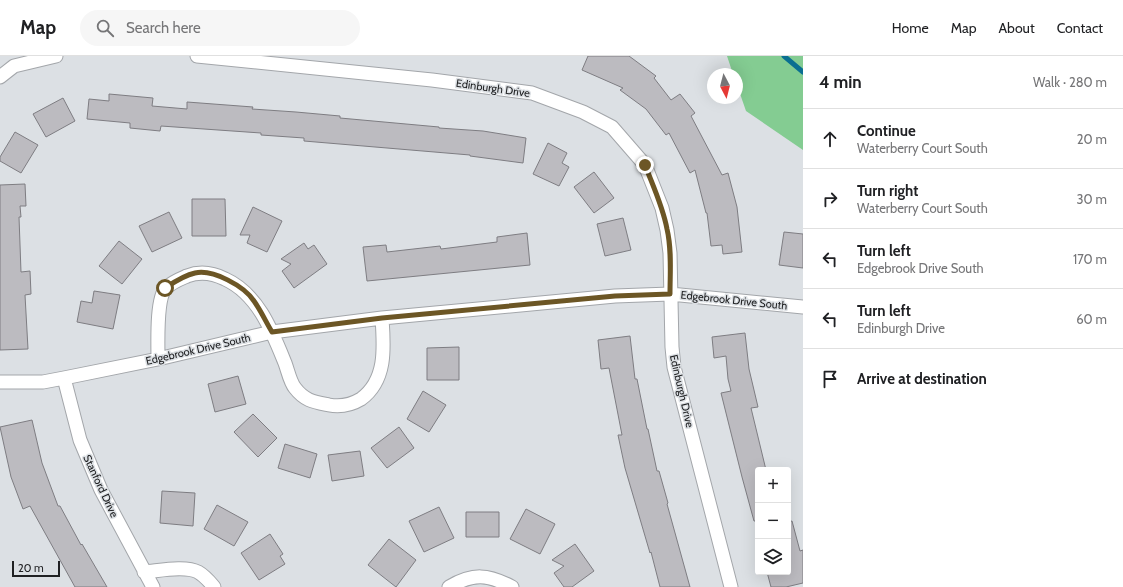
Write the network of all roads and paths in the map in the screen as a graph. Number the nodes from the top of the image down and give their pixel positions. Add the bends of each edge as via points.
1 (56, 56) edge
2 (197, 56) edge
3 (0, 77) edge
4 (670, 294) junction
5 (803, 307) edge
6 (382, 318) junction
7 (272, 332) junction
8 (158, 359) junction
9 (64, 378) junction
10 (0, 382) edge
11 (144, 572) junction
12 (153, 587) edge
13 (214, 587) edge
14 (448, 587) edge
15 (512, 587) edge
16 (731, 587) edge

1 - 3 street via 14,66
2 - 4 street, Edinburgh Drive via 532,93 583,112 612,127 645,165 668,230
4 - 5 street, Edgebrook Drive South
4 - 6 street, Edgebrook Drive South via 615,296
4 - 16 street, Edinburgh Drive via 674,367
6 - 7 street, Edgebrook Drive South
6 - 7 street via 384,347 377,380 368,393 346,405 311,402 303,397 294,387
7 - 8 street, Edgebrook Drive South
7 - 8 street via 253,299 234,283 216,274 196,272 165,288 159,308
8 - 9 street, Edgebrook Drive South
9 - 10 street, Edgebrook Drive South via 43,382
9 - 11 street, Stanford Drive via 80,440 101,490
11 - 12 street, Stanford Drive
11 - 13 street via 181,569 196,571
14 - 15 street via 461,580 480,576 497,579

